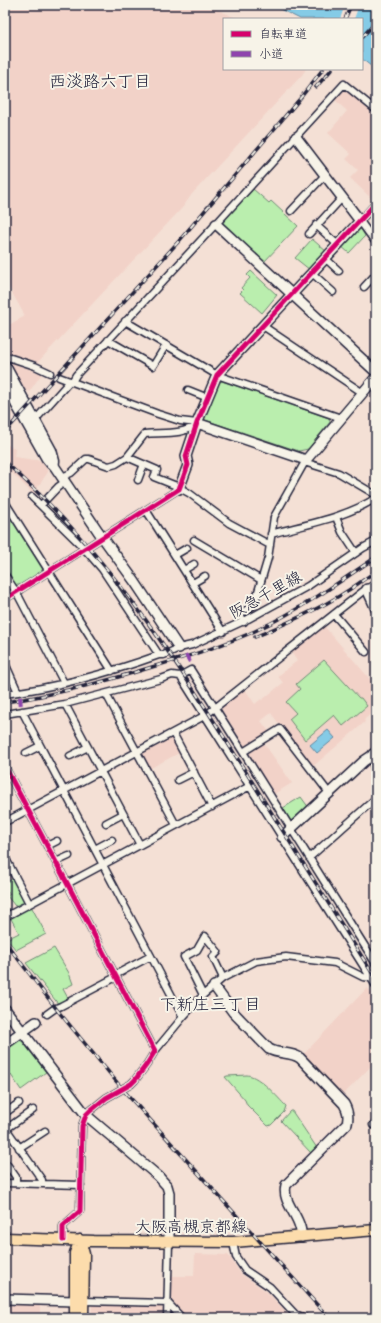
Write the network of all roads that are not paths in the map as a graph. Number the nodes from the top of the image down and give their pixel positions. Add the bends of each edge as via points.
1 (376, 110) edge
2 (296, 137) junction
3 (325, 175) junction
4 (342, 198) junction
5 (376, 203) edge
6 (291, 211) dead end
7 (360, 221) junction
8 (216, 224) junction
9 (316, 225) junction
10 (309, 234) dead end
11 (376, 243) edge
12 (338, 245) junction
13 (325, 258) junction
14 (339, 271) dead end
15 (312, 273) junction
16 (376, 274) edge
17 (364, 287) dead end
18 (333, 292) dead end
19 (292, 294) junction
20 (125, 321) junction
21 (263, 326) junction
22 (108, 340) junction
23 (166, 345) junction
24 (5, 356) edge
25 (5, 362) edge
26 (376, 372) edge
27 (50, 373) dead end
28 (217, 375) junction
29 (5, 376) edge
30 (376, 376) edge
31 (59, 377) dead end
32 (71, 382) junction
33 (5, 388) edge
34 (188, 390) dead end
35 (363, 392) junction
36 (208, 398) junction
37 (11, 400) junction
38 (5, 405) edge
39 (340, 418) junction
40 (36, 420) junction
41 (197, 423) junction
42 (127, 457) junction
43 (305, 461) junction
44 (144, 464) junction
45 (55, 467) junction
46 (64, 480) junction
47 (138, 480) dead end
48 (179, 489) junction
49 (376, 496) edge
50 (32, 497) dead end
51 (5, 502) edge
52 (41, 505) junction
53 (146, 510) junction
54 (336, 516) junction
55 (271, 534) junction
56 (103, 537) junction
57 (194, 540) dead end
58 (376, 541) edge
59 (270, 545) junction
60 (186, 548) dead end
61 (85, 549) junction
62 (356, 553) junction
63 (175, 555) junction
64 (194, 564) dead end
65 (184, 570) junction
66 (50, 571) junction
67 (5, 575) edge
68 (204, 576) dead end
69 (261, 580) junction
70 (192, 583) junction
71 (376, 583) edge
72 (367, 589) junction
73 (16, 592) junction
74 (5, 599) edge
75 (376, 609) edge
76 (334, 614) junction
77 (244, 622) junction
78 (223, 632) junction
79 (179, 648) junction
80 (366, 652) dead end
81 (159, 655) junction
82 (5, 664) edge
83 (112, 671) junction
84 (180, 676) junction
85 (64, 683) junction
86 (18, 692) junction
87 (5, 694) edge
88 (106, 694) junction
89 (65, 704) junction
90 (215, 708) junction
91 (22, 711) junction
92 (5, 714) edge
93 (206, 715) junction
94 (173, 733) junction
95 (40, 746) junction
96 (88, 747) junction
97 (137, 752) junction
98 (244, 752) junction
99 (26, 753) dead end
100 (375, 754) edge
101 (70, 756) dead end
102 (5, 767) edge
103 (376, 769) edge
104 (101, 771) junction
105 (194, 772) junction
106 (178, 780) dead end
107 (250, 786) junction
108 (64, 791) junction
109 (329, 793) junction
110 (376, 798) edge
111 (212, 807) junction
112 (28, 810) junction
113 (123, 814) junction
114 (5, 822) edge
115 (106, 823) dead end
116 (176, 825) junction
117 (291, 829) junction
118 (282, 837) junction
119 (112, 840) dead end
120 (57, 841) dead end
121 (140, 845) junction
122 (48, 846) junction
123 (95, 849) junction
124 (69, 856) dead end
125 (5, 857) edge
126 (309, 858) junction
127 (56, 862) junction
128 (103, 864) junction
129 (67, 883) junction
130 (29, 903) junction
131 (5, 917) edge
132 (151, 956) junction
133 (376, 964) edge
134 (115, 976) junction
135 (223, 978) junction
136 (371, 978) junction
137 (214, 986) junction
138 (376, 986) edge
139 (203, 995) junction
140 (5, 1009) edge
141 (183, 1017) junction
142 (36, 1022) joint
143 (23, 1032) junction
144 (5, 1044) edge
145 (155, 1051) junction
146 (19, 1103) dead end
147 (33, 1110) dead end
148 (5, 1113) edge
149 (86, 1115) junction
150 (6, 1128) edge
151 (45, 1131) dead end
152 (11, 1135) junction
153 (5, 1139) edge
154 (20, 1148) junction
155 (6, 1163) dead end
156 (5, 1184) edge
157 (16, 1184) junction
158 (42, 1184) junction
159 (81, 1185) junction
160 (376, 1230) edge
161 (302, 1236) junction
162 (5, 1238) edge
163 (63, 1240) junction
164 (80, 1240) junction
165 (169, 1242) junction
166 (234, 1247) dead end
167 (5, 1300) edge
168 (79, 1301) junction
169 (168, 1303) junction
170 (293, 1316) edge
171 (74, 1318) edge
172 (84, 1318) edge
173 (167, 1318) edge
174 (182, 1318) edge
175 (305, 1318) edge

1 - 2 street via 344,84
2 - 3 street
2 - 8 street
3 - 4 street
3 - 6 street via 301,206
4 - 7 street
4 - 9 street
5 - 7 street
7 - 11 street
7 - 12 street
8 - 19 street
8 - 20 street
9 - 10 street
9 - 12 street
12 - 13 street
13 - 14 street
13 - 15 street
15 - 18 street
15 - 19 street
16 - 17 street
19 - 21 street
19 - 26 street
20 - 22 street
20 - 23 street
21 - 28 street
21 - 35 street
22 - 23 street via 153,366
22 - 32 street
23 - 28 street
24 - 27 street
25 - 40 street
28 - 36 street
28 - 39 street
29 - 45 street
30 - 35 street
31 - 32 street
32 - 40 street
32 - 41 street via 158,414
33 - 37 street
34 - 36 street
35 - 39 street
36 - 41 street
37 - 38 street
37 - 45 street via 45,459 50,466
39 - 43 street
40 - 45 street via 53,450
41 - 42 street via 191,429 145,434
41 - 43 street
41 - 48 street via 186,456 188,465
42 - 44 street
42 - 46 street via 110,466 86,459
43 - 49 street via 339,473
43 - 55 street via 279,506
44 - 47 street
44 - 48 street via 157,470 154,477
45 - 46 street
46 - 52 street
46 - 56 street
48 - 53 street
48 - 59 street via 189,493 229,523
49 - 54 street via 358,508
50 - 52 street
51 - 66 street
52 - 61 street
53 - 56 street
53 - 63 street
54 - 55 street
54 - 62 street via 342,532
55 - 59 street
56 - 61 street
56 - 79 street
57 - 69 street
58 - 62 street, 阪急千里線
59 - 69 street
60 - 63 street
61 - 66 street
61 - 81 street
62 - 77 street, 阪急千里線 via 308,586
63 - 65 street
64 - 65 street
65 - 70 street
66 - 73 street
66 - 83 street
67 - 73 street
68 - 70 street
69 - 77 street via 254,605 240,614
70 - 78 street
71 - 72 street
72 - 75 street
72 - 76 street
73 - 74 street
73 - 85 street
76 - 80 street
76 - 90 street
77 - 78 street, 阪急千里線
78 - 79 street, 阪急千里線
79 - 81 street, 阪急千里線
81 - 83 street, 阪急千里線
82 - 86 street
83 - 85 street, 阪急千里線
84 - 88 street via 172,675
84 - 90 street via 191,670
84 - 93 street
85 - 86 street, 阪急千里線
86 - 87 street, 阪急千里線
88 - 89 street
88 - 97 street
89 - 91 street
89 - 96 street
90 - 93 street
90 - 98 street
91 - 92 street
91 - 95 street
93 - 94 street
93 - 107 street
94 - 97 street
94 - 105 street
95 - 99 street
95 - 108 street
96 - 101 street
96 - 104 street
97 - 104 street
97 - 116 street
98 - 109 street via 280,729
98 - 117 street
100 - 103 street
100 - 109 street
102 - 112 street
104 - 108 street
104 - 113 street
105 - 106 street
105 - 111 street
107 - 111 street
107 - 118 street
108 - 112 street
108 - 123 street
109 - 117 street
110 - 126 street
111 - 116 street
112 - 114 street
112 - 122 street
113 - 115 street
113 - 121 street
116 - 121 street
117 - 118 street
117 - 126 street
118 - 136 street
119 - 123 street
120 - 122 street
121 - 128 street
122 - 127 street
123 - 128 street
124 - 127 street
125 - 130 street
126 - 133 street
127 - 129 street
128 - 129 street
128 - 132 street
129 - 130 street
129 - 134 street
130 - 131 street
132 - 134 street
132 - 141 street
134 - 142 street via 54,1008
134 - 145 street
135 - 136 street via 256,961 286,957 335,963 363,977
135 - 137 street
135 - 139 street via 213,957 218,952 205,936 197,950 184,957
136 - 138 street
137 - 139 street
137 - 161 street via 233,1012 269,1049 300,1058 347,1110 347,1124 286,1185 286,1199
139 - 141 street
140 - 143 street
141 - 145 street
142 - 143 street
143 - 144 street
143 - 149 street
145 - 149 street via 131,1084 106,1098
146 - 148 street
147 - 150 street
149 - 159 street via 82,1126
149 - 165 street via 167,1186
150 - 152 street
151 - 154 street
152 - 153 street
152 - 154 street
154 - 158 street via 42,1180
155 - 157 street via 16,1177
156 - 157 street
157 - 158 street
158 - 159 street
159 - 163 street via 80,1212 63,1226
160 - 161 main road, 大阪高槻京都線
161 - 165 main road, 大阪高槻京都線 via 233,1242
162 - 163 main road, 大阪高槻京都線
163 - 164 main road, 大阪高槻京都線
164 - 165 main road, 大阪高槻京都線
164 - 168 main road via 75,1253
165 - 169 street
166 - 170 street via 236,1257 245,1270 270,1287
167 - 168 street
168 - 169 street
168 - 171 main road
168 - 172 main road
169 - 173 street
169 - 174 street
170 - 175 street

